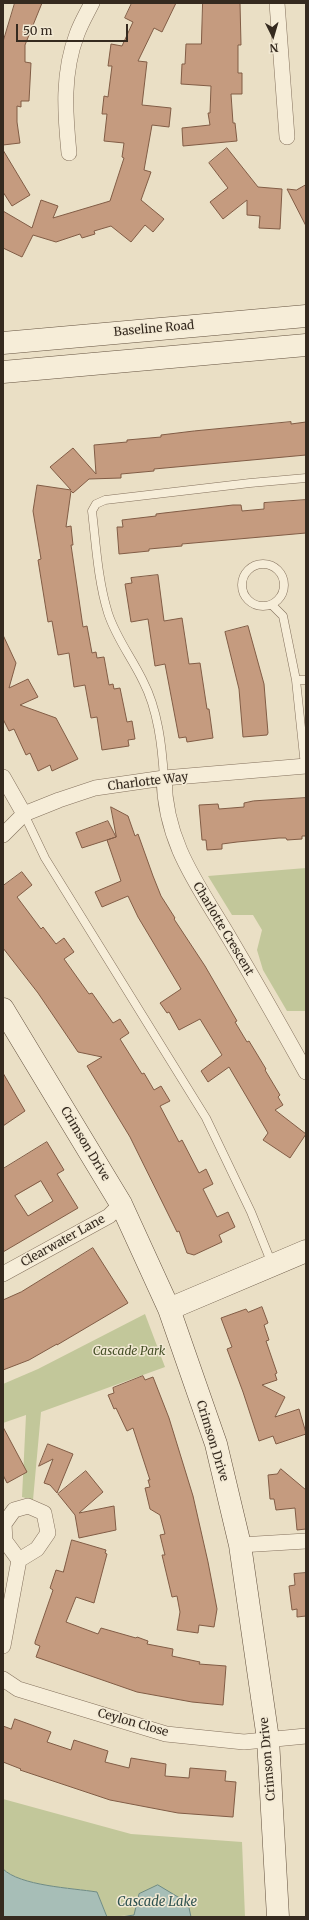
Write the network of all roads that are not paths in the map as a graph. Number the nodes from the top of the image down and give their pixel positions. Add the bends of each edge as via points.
1 (92, 3) edge
2 (277, 3) edge
3 (287, 138) dead end
4 (69, 153) dead end
5 (306, 316) edge
6 (3, 343) edge
7 (306, 345) edge
8 (3, 372) edge
9 (306, 478) edge
10 (272, 605) junction
11 (296, 680) junction
12 (306, 680) edge
13 (305, 766) edge
14 (3, 777) edge
15 (164, 778) junction
16 (24, 814) junction
17 (3, 835) edge
18 (4, 1013) edge
19 (306, 1072) edge
20 (121, 1204) junction
21 (306, 1251) edge
22 (273, 1266) junction
23 (3, 1274) edge
24 (169, 1309) junction
25 (306, 1541) edge
26 (240, 1545) junction
27 (19, 1560) dead end
28 (3, 1646) edge
29 (3, 1679) edge
30 (306, 1736) edge
31 (268, 1739) junction
32 (278, 1917) edge

1 - 4 street via 77,34 68,67 65,110
2 - 3 street
5 - 6 street, Baseline Road
7 - 8 street
9 - 15 lane via 250,482 105,500 96,504 92,511 100,576 108,613 121,643 144,681 160,738
10 - 10 lane via 282,595 284,581 271,566 257,565 251,568 243,579 243,592 252,603
10 - 11 lane via 283,616
11 - 12 lane
11 - 13 lane
13 - 15 street, Charlotte Way
14 - 16 street
15 - 16 street, Charlotte Way via 95,788
15 - 19 street, Charlotte Crescent via 171,830 193,879
16 - 17 street, Charlotte Way
16 - 22 lane via 45,858 206,1118 251,1212
18 - 20 street, Crimson Drive
20 - 23 street, Clearwater Lane via 109,1216
20 - 24 street, Crimson Drive
21 - 22 street
22 - 24 street
24 - 26 street, Crimson Drive via 216,1444
25 - 26 street
26 - 31 street, Crimson Drive
27 - 28 street
29 - 31 street, Ceylon Close via 18,1689 166,1734 244,1742
30 - 31 street, Ceylon Close
31 - 32 street, Crimson Drive

